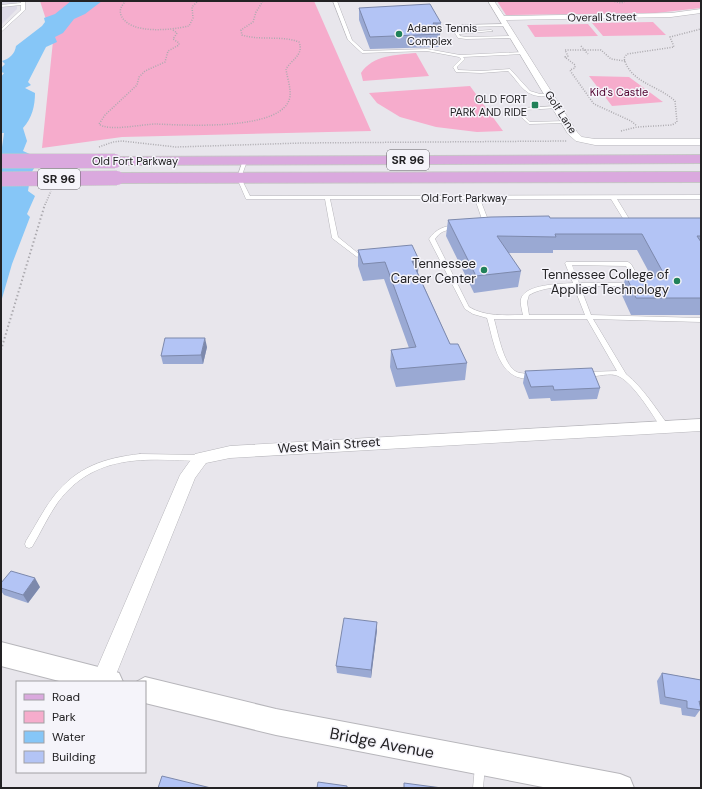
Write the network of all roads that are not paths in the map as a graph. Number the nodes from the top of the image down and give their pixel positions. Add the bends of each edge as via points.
1 (335, 1) edge
2 (491, 1) edge
3 (23, 2) edge
4 (1, 6) edge
5 (701, 11) edge
6 (504, 21) junction
7 (487, 25) junction
8 (1, 31) edge
9 (491, 32) junction
10 (457, 33) junction
11 (514, 37) junction
12 (497, 38) junction
13 (524, 53) junction
14 (460, 56) junction
15 (549, 95) junction
16 (557, 107) junction
17 (566, 122) junction
18 (701, 142) edge
19 (701, 159) edge
20 (245, 160) junction
21 (1, 161) edge
22 (701, 176) edge
23 (239, 178) junction
24 (1, 179) edge
25 (613, 197) junction
26 (701, 197) edge
27 (327, 198) junction
28 (477, 198) junction
29 (488, 224) junction
30 (495, 224) edge
31 (621, 224) edge
32 (629, 224) junction
33 (637, 224) edge
34 (480, 225) edge
35 (465, 226) edge
36 (357, 255) edge
37 (576, 285) junction
38 (490, 317) junction
39 (526, 317) junction
40 (589, 317) junction
41 (701, 320) edge
42 (578, 375) edge
43 (624, 376) junction
44 (539, 377) edge
45 (701, 425) edge
46 (665, 427) junction
47 (201, 458) junction
48 (30, 544) dead end
49 (1, 655) edge
50 (107, 681) edge
51 (146, 690) edge
52 (480, 762) junction
53 (478, 788) edge
54 (620, 788) edge

1 - 14 lane via 350,40 363,52 427,50
2 - 6 street, Golf Lane
3 - 4 lane
3 - 8 lane via 23,10
5 - 6 street, Overall Street via 671,15
6 - 7 lane
6 - 11 street, Golf Lane
7 - 9 lane
7 - 10 lane via 462,26 455,30
9 - 10 lane
9 - 12 lane
10 - 12 lane via 466,38
11 - 12 lane
11 - 13 street, Golf Lane
13 - 14 lane
13 - 15 street, Golf Lane
14 - 15 lane via 462,59 455,68 457,71 509,70 530,93
15 - 16 street, Golf Lane
16 - 17 street, Golf Lane
16 - 17 lane via 522,108 520,114 529,123
17 - 18 street, Golf Lane via 579,139 595,142
19 - 20 main road, Old Fort Parkway / SR 96
20 - 21 main road, Old Fort Parkway / SR 96, bridge
20 - 23 lane
22 - 23 main road, Old Fort Parkway / SR 96
23 - 24 main road, Old Fort Parkway / SR 96, bridge
23 - 27 lane, Old Fort Parkway via 248,198
25 - 26 lane, Old Fort Parkway
25 - 28 lane, Old Fort Parkway
25 - 32 lane
27 - 28 lane, Old Fort Parkway
27 - 36 lane via 335,238
28 - 29 lane
29 - 30 lane
29 - 34 lane
31 - 32 lane
32 - 33 lane
35 - 38 lane via 442,228 432,239 467,308
37 - 37 lane via 568,263 628,264 640,285
37 - 39 lane via 541,287 528,292 523,300
37 - 40 lane
38 - 39 lane
38 - 44 lane via 505,366 512,373 524,378
39 - 40 lane
40 - 41 lane
40 - 43 lane
42 - 43 lane via 617,373
43 - 46 lane
45 - 46 street, West Main Street
46 - 47 street, West Main Street via 230,452
47 - 48 lane via 142,456 106,462 84,472 56,499
47 - 50 street via 188,475
49 - 50 street
51 - 52 street, Bridge Avenue via 276,722
52 - 53 lane
52 - 54 street, Bridge Avenue

